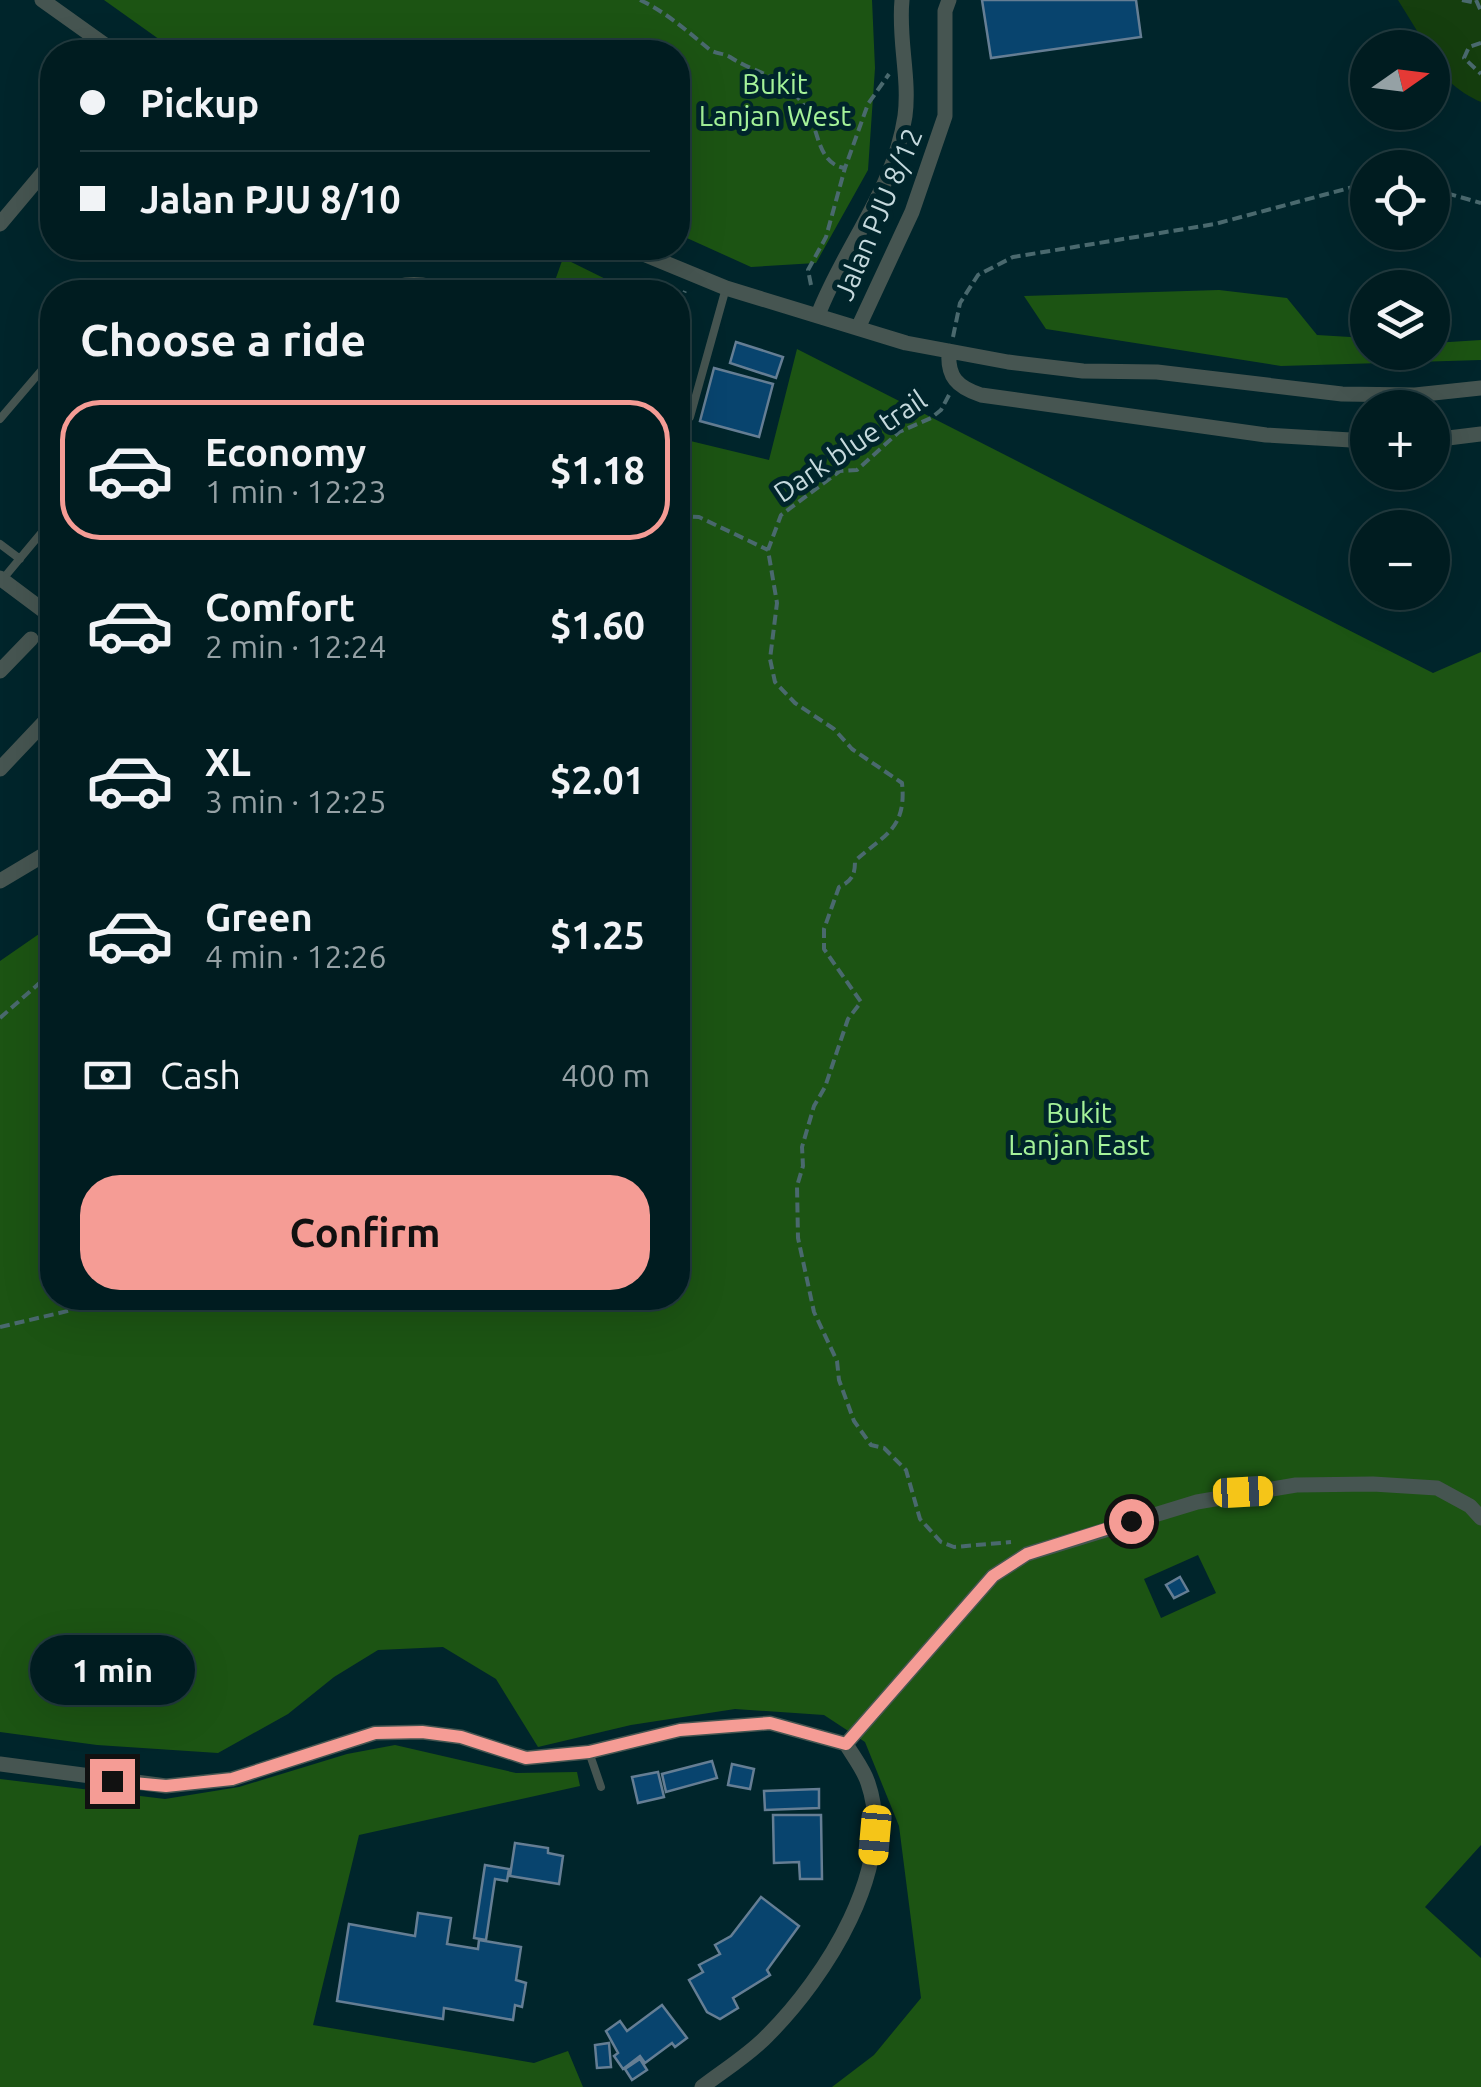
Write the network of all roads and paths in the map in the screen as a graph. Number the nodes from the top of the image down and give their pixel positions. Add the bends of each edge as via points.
1 (42, 0) edge
2 (640, 0) edge
3 (902, 0) edge
4 (949, 0) edge
5 (1462, 0) edge
6 (1476, 2) edge
7 (658, 3) edge
8 (1481, 11) edge
9 (99, 40) edge
10 (1481, 42) edge
11 (903, 66) junction
12 (1481, 74) edge
13 (845, 168) junction
14 (40, 176) edge
15 (1350, 188) edge
16 (1450, 194) edge
17 (1481, 203) edge
18 (0, 224) edge
19 (658, 260) edge
20 (726, 288) junction
21 (818, 316) junction
22 (858, 328) junction
23 (949, 351) junction
24 (40, 372) edge
25 (955, 382) junction
26 (1481, 388) edge
27 (690, 416) dead end
28 (0, 420) edge
29 (1481, 434) edge
30 (1450, 438) edge
31 (1350, 440) edge
32 (690, 516) edge
33 (40, 535) edge
34 (0, 544) edge
35 (768, 550) junction
36 (20, 559) junction
37 (1, 580) edge
38 (40, 608) edge
39 (31, 639) dead end
40 (0, 671) edge
41 (40, 727) edge
42 (0, 769) edge
43 (40, 857) edge
44 (0, 881) edge
45 (40, 983) edge
46 (0, 1018) edge
47 (72, 1310) edge
48 (0, 1327) edge
49 (1481, 1518) edge
50 (1027, 1554) junction
51 (846, 1744) junction
52 (589, 1752) junction
53 (0, 1764) edge
54 (601, 1787) dead end
55 (702, 2087) edge

1 - 9 street
2 - 7 path
3 - 11 street, Jalan PJU 8/12
4 - 22 street, Jalan PJU 8/12 via 941,130
5 - 6 path
6 - 8 path
7 - 13 path via 712,52 782,82 808,110 823,152
10 - 12 path via 1464,58
11 - 13 path via 884,77 868,104
11 - 21 street, Jalan PJU 8/12 via 906,112 899,144
13 - 21 path via 826,237 808,270
14 - 18 street
15 - 23 path via 1216,224 1013,257 978,274 960,303
16 - 17 path
19 - 20 street
20 - 21 street
20 - 27 lane
21 - 22 street
22 - 23 street
23 - 25 street
23 - 26 street via 1083,371 1157,372 1342,394
24 - 28 lane
25 - 31 street via 981,395 1079,410
25 - 35 path, Dark blue trail via 931,418 898,432 857,470 840,472 781,515
29 - 30 street
32 - 35 path
33 - 36 lane
34 - 36 lane
35 - 50 path via 776,604 770,658 775,682 902,783 904,798 881,843 854,861 855,873 839,887 824,929 824,948 861,1002 848,1019 802,1148 797,1226 814,1312 854,1421 871,1445 884,1448 906,1470 920,1520 954,1547 1012,1542
36 - 37 lane
37 - 38 street
39 - 40 street
41 - 42 street
43 - 44 street
45 - 46 path
47 - 48 path
49 - 50 street via 1437,1488 1296,1485 1198,1502
50 - 51 street via 993,1576
51 - 52 street via 770,1723 680,1730
51 - 55 street via 868,1782 875,1835 873,1861 849,1922 830,1958 768,2036
52 - 53 street via 526,1758 461,1737 375,1733 232,1779 166,1786
52 - 54 lane

